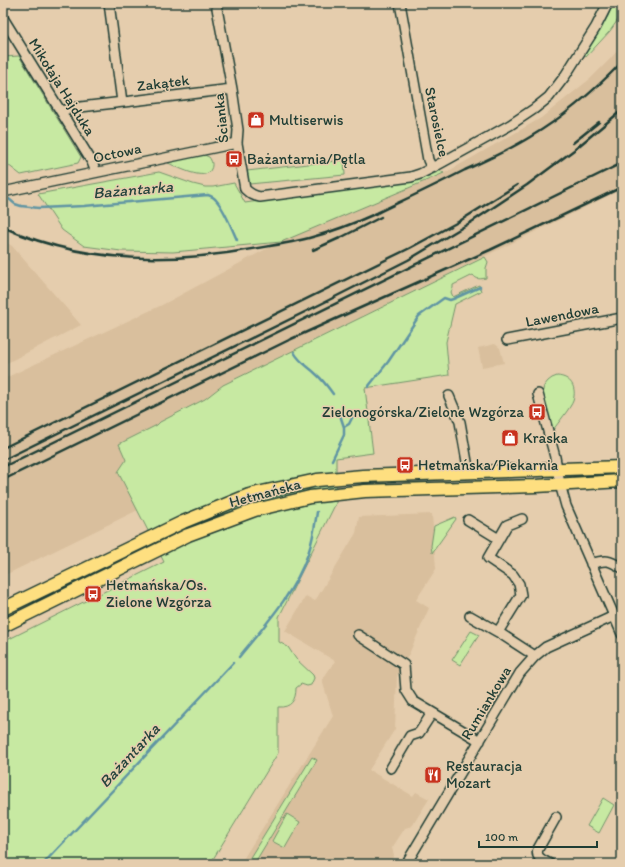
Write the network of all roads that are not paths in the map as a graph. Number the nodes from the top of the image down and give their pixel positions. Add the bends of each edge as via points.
1 (109, 3) edge
2 (216, 3) edge
3 (400, 3) edge
4 (608, 3) edge
5 (3, 18) edge
6 (232, 89) junction
7 (122, 102) junction
8 (61, 111) junction
9 (237, 143) junction
10 (432, 168) junction
11 (96, 172) junction
12 (3, 192) edge
13 (260, 196) joint
14 (622, 318) edge
15 (507, 340) dead end
16 (538, 394) dead end
17 (449, 396) dead end
18 (622, 467) edge
19 (556, 469) junction
20 (469, 473) junction
21 (363, 476) junction
22 (622, 481) edge
23 (560, 484) junction
24 (364, 491) junction
25 (522, 519) dead end
26 (468, 520) dead end
27 (499, 539) junction
28 (591, 564) junction
29 (622, 568) edge
30 (3, 609) edge
31 (470, 616) dead end
32 (614, 616) junction
33 (3, 626) edge
34 (498, 632) junction
35 (622, 634) edge
36 (358, 635) dead end
37 (536, 656) junction
38 (432, 713) junction
39 (480, 741) junction
40 (391, 768) dead end
41 (556, 817) dead end
42 (406, 864) edge
43 (550, 864) edge

1 - 7 street, Zakątek
2 - 6 street, Ścianka
3 - 10 street, Starosielce via 428,160
4 - 10 street via 596,27 549,96 510,125
5 - 8 street, Mikołaja Hajduka
6 - 7 street, Zakątek
6 - 9 street, Ścianka via 238,130
7 - 8 street, Zakątek
8 - 11 street, Mikołaja Hajduka
9 - 11 street, Octowa
9 - 13 street, Ścianka via 245,189 254,196
10 - 13 street, Starosielce via 411,177
11 - 12 street, Octowa
14 - 15 street, Lawendowa
16 - 19 street
17 - 20 street via 460,422
18 - 19 main road, Hetmańska
19 - 20 main road, Hetmańska
19 - 23 street
20 - 21 main road, Hetmańska
21 - 24 main road
21 - 30 main road, Hetmańska via 318,480 249,495 183,522
22 - 23 main road, Hetmańska
23 - 24 main road, Hetmańska
23 - 28 street via 566,506
24 - 33 main road, Hetmańska via 310,497 255,510 188,535
25 - 27 street via 507,525
26 - 27 street
27 - 34 street via 488,558 513,575 519,584 520,595
28 - 29 street via 613,562
28 - 32 street
31 - 34 street
32 - 35 street
32 - 37 street, Rumiankowa via 546,647
34 - 37 street
36 - 38 street via 404,665 406,690 413,701
37 - 39 street, Rumiankowa via 520,673
38 - 39 street
38 - 40 street via 419,733 410,736
39 - 42 street, Rumiankowa
41 - 43 street via 537,852 540,858

